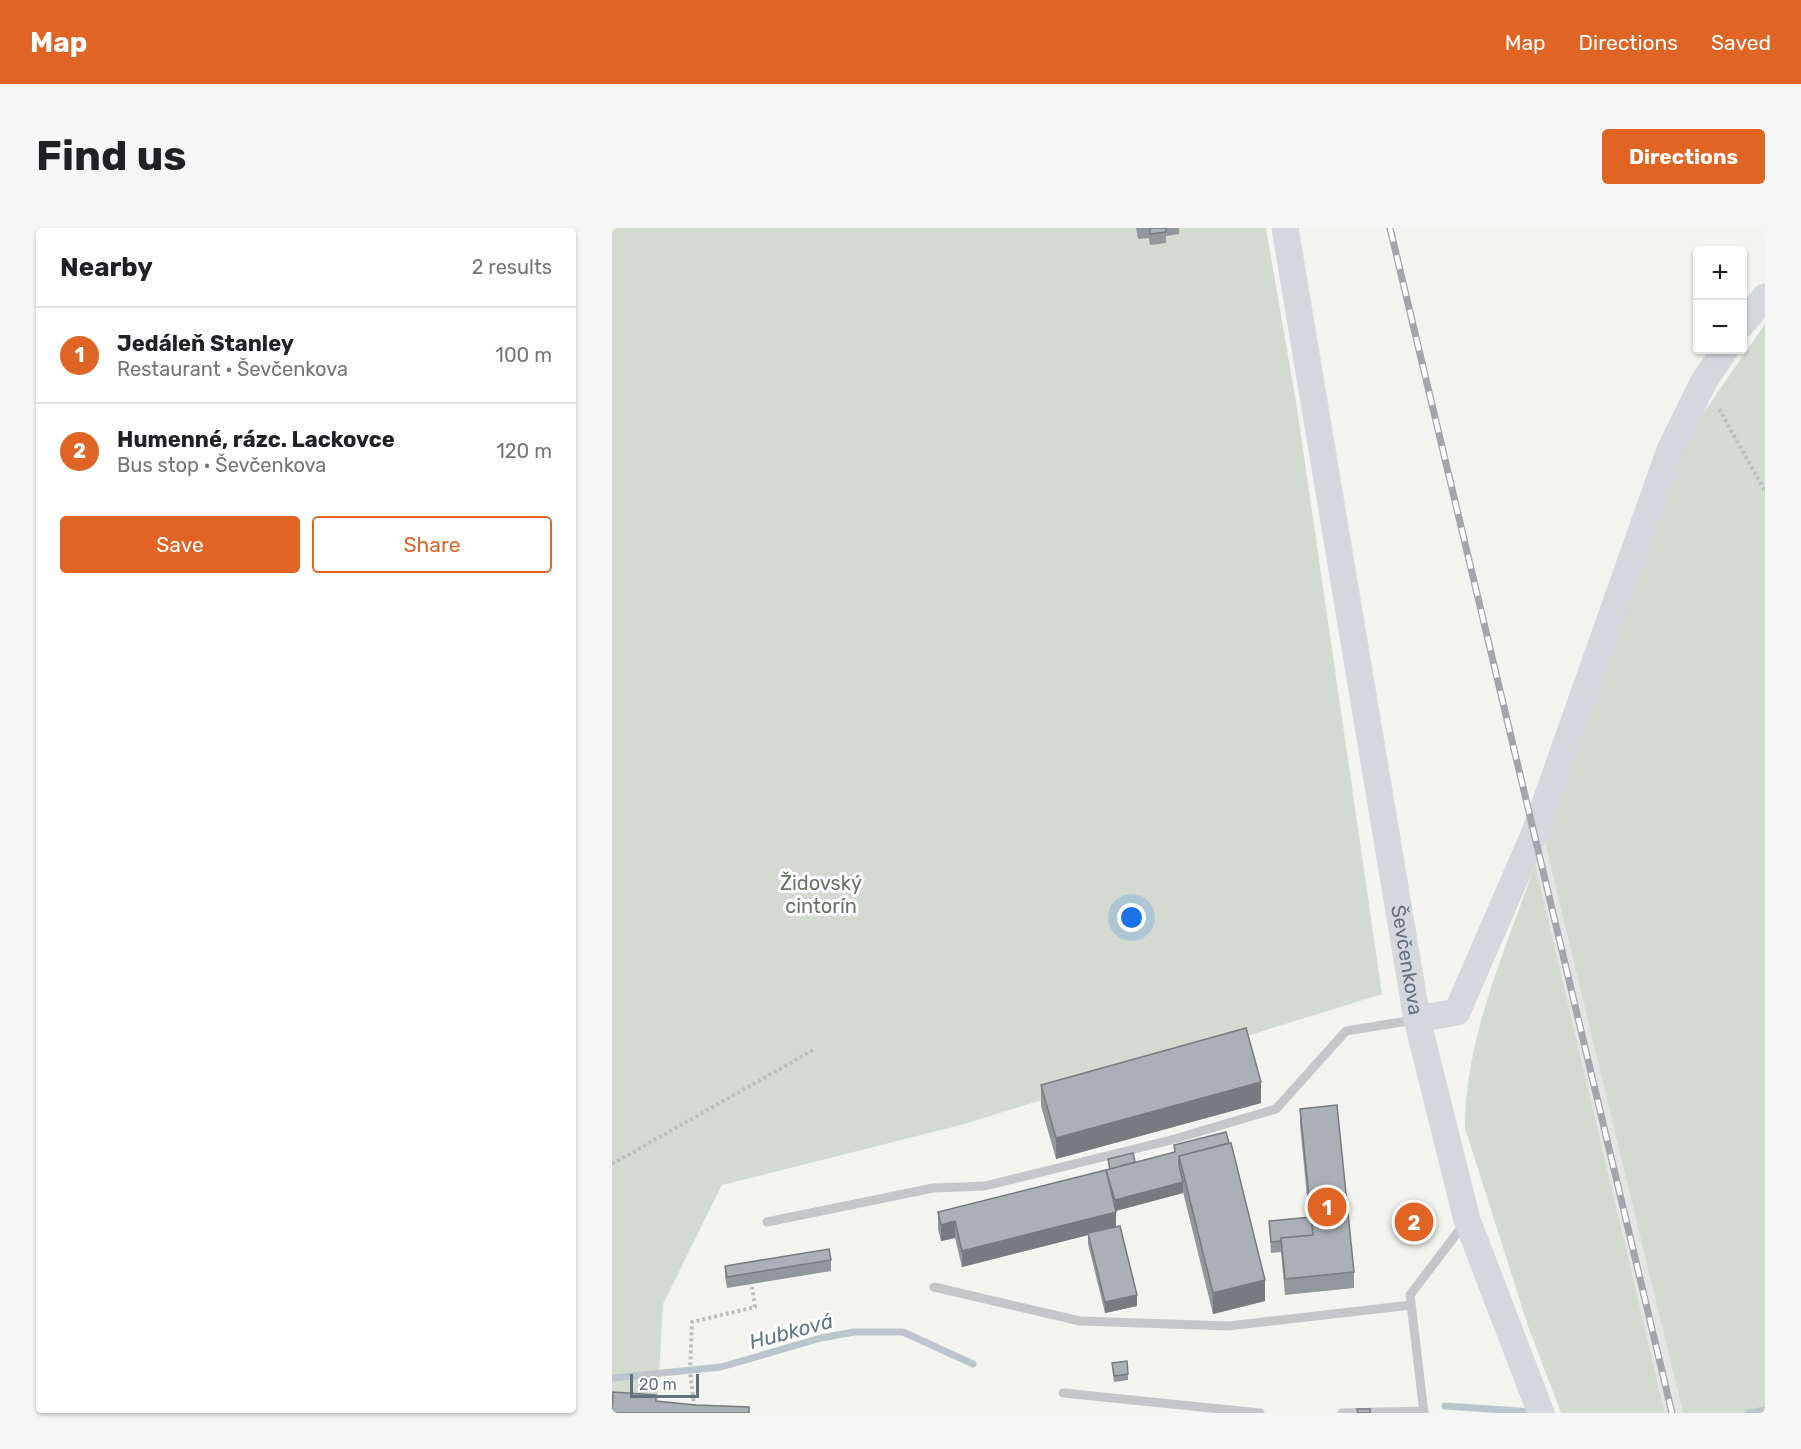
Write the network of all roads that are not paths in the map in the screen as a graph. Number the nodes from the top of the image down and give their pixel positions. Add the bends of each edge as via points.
1 (1286, 228) edge
2 (1765, 297) edge
3 (1747, 319) edge
4 (1722, 354) edge
5 (1417, 1019) junction
6 (1467, 1220) junction
7 (767, 1222) dead end
8 (934, 1287) dead end
9 (1412, 1305) junction
10 (1063, 1393) dead end
11 (1171, 1409) edge
12 (1392, 1412) edge
13 (1424, 1412) edge
14 (1260, 1413) edge
15 (1342, 1413) edge
16 (1541, 1413) edge

1 - 5 main road, Ševčenkova
2 - 3 main road
4 - 5 main road via 1704,381 1670,450 1535,832 1457,1012
5 - 6 main road, Ševčenkova
5 - 7 lane via 1346,1031 1276,1109 1171,1140 985,1186 933,1188
6 - 9 lane via 1410,1295
6 - 16 main road, Ševčenkova
8 - 9 lane via 1080,1321 1228,1326
9 - 13 lane
10 - 11 lane
11 - 14 lane
12 - 13 lane
12 - 15 lane

